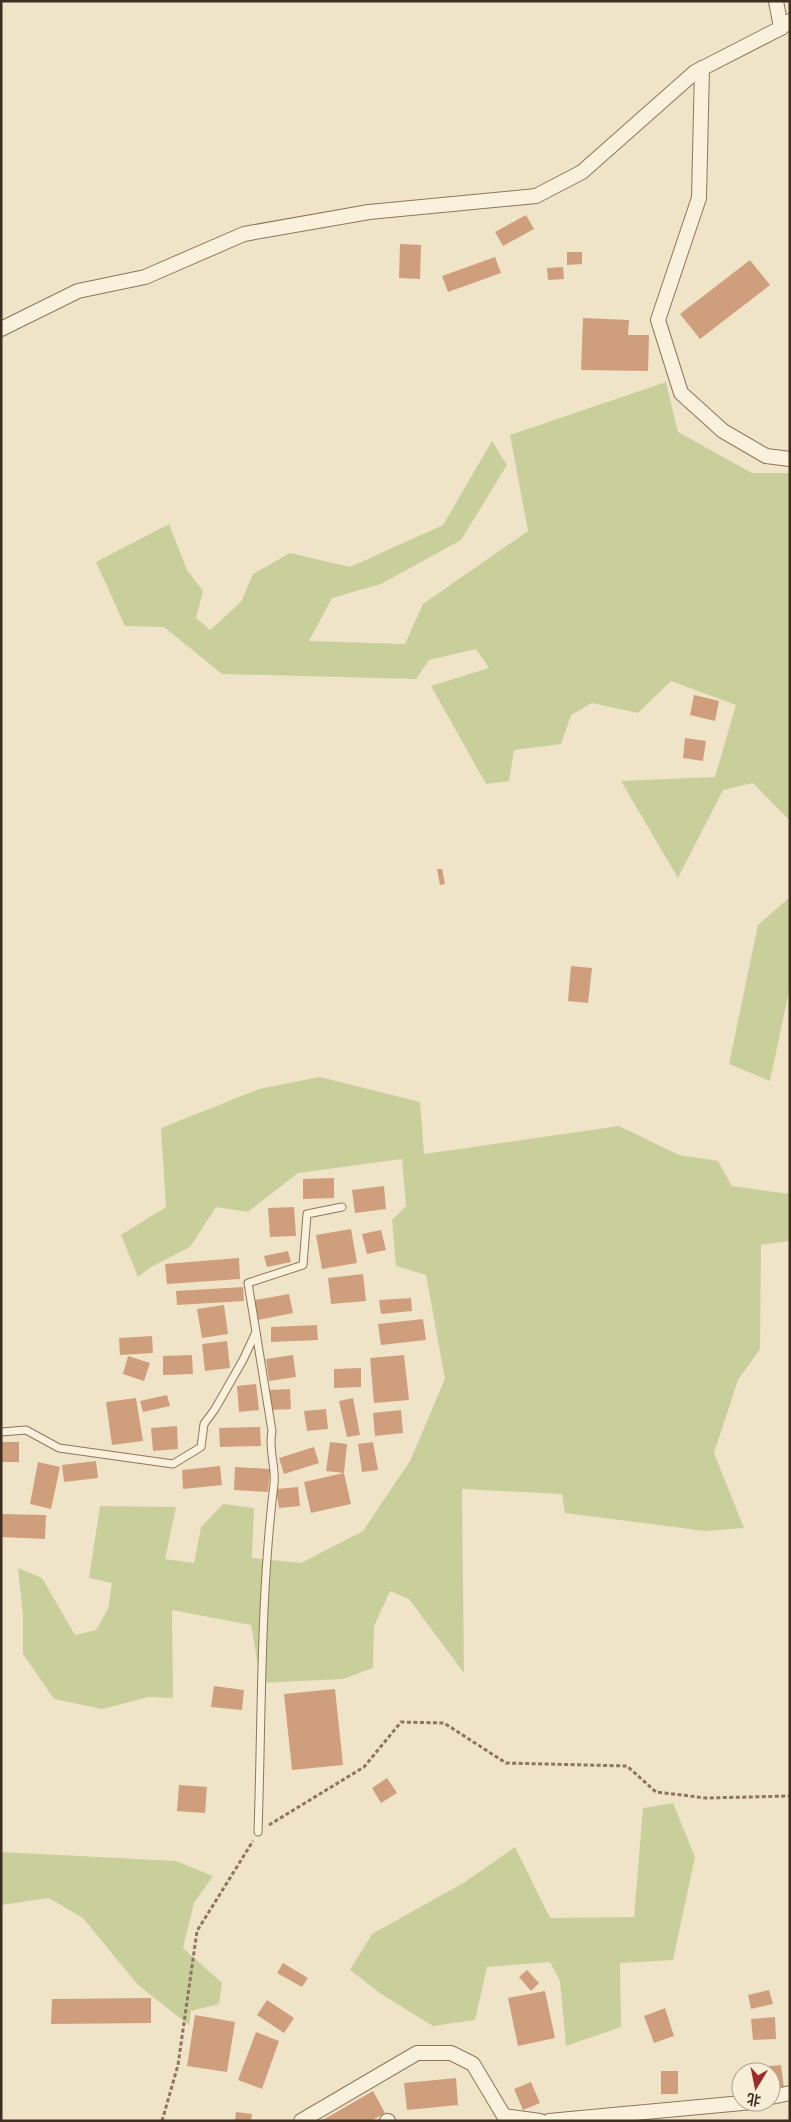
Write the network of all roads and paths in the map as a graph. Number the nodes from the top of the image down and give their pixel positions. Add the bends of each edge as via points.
1 (776, 1) edge
2 (785, 25) edge
3 (702, 68) junction
4 (1, 329) edge
5 (790, 458) edge
6 (342, 1207) dead end
7 (256, 1332) junction
8 (1, 1432) edge
9 (790, 1796) edge
10 (258, 1832) junction
11 (731, 2104) edge
12 (162, 2121) edge
13 (302, 2121) edge
14 (540, 2121) edge
15 (549, 2121) edge

1 - 2 street
2 - 3 street
3 - 4 street via 582,172 536,196 369,212 244,234 145,277 78,291
3 - 5 street via 699,198 658,320 681,393 723,431 766,456
6 - 7 lane via 307,1214 303,1265 248,1283
7 - 8 lane via 239,1368 204,1424 201,1447 173,1464 59,1448 26,1430
7 - 10 lane via 272,1431 274,1480 267,1542
9 - 10 path via 706,1798 656,1792 627,1766 506,1763 444,1723 401,1722 364,1767
10 - 12 path via 197,1931 178,2065
11 - 15 street
13 - 14 street via 417,2053 451,2053 473,2064 504,2116

